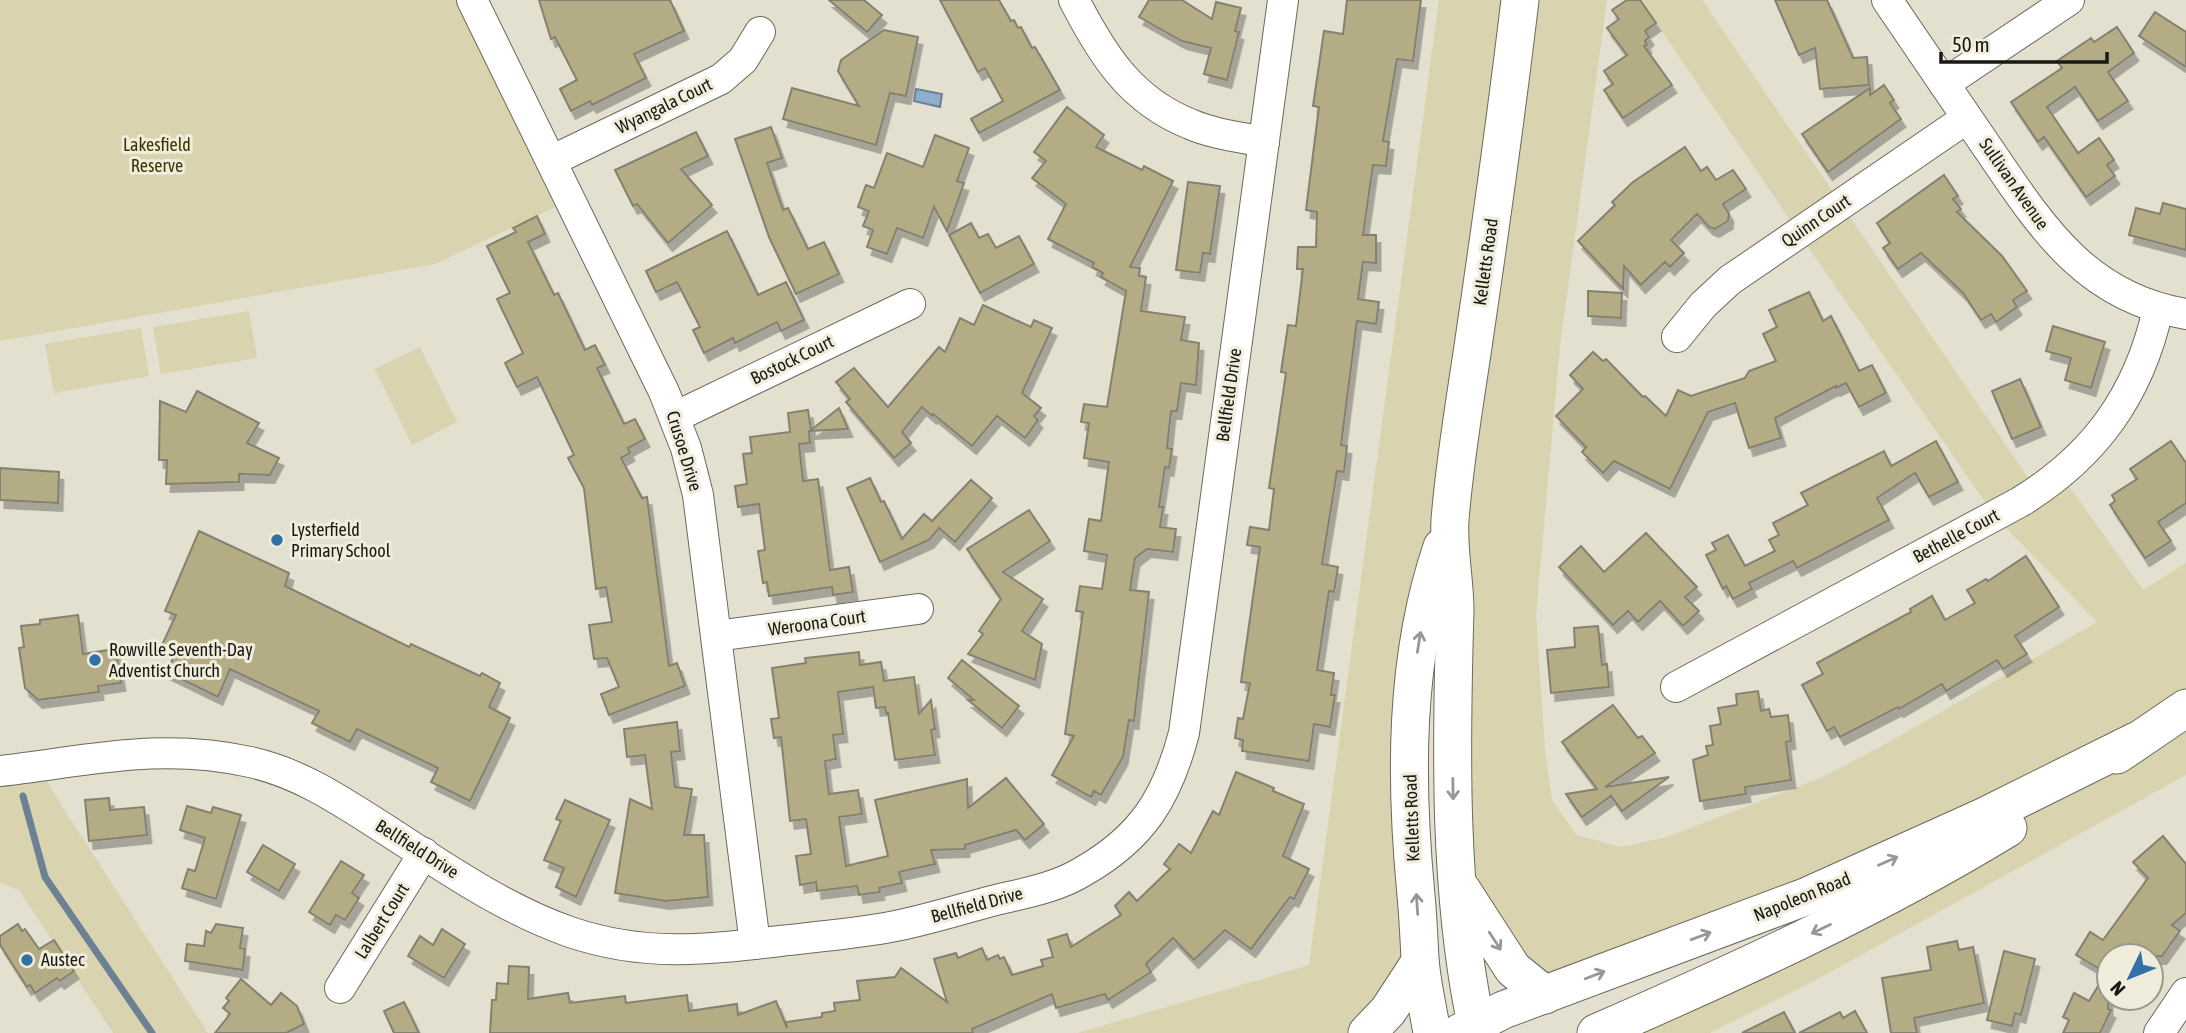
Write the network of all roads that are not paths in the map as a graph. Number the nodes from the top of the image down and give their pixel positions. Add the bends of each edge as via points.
1 (472, 0) edge
2 (1074, 0) edge
3 (1283, 0) edge
4 (1520, 0) edge
5 (1887, 0) edge
6 (2069, 0) edge
7 (760, 32) dead end
8 (1944, 84) junction
9 (1967, 118) junction
10 (1264, 142) junction
11 (551, 161) junction
12 (910, 304) dead end
13 (2172, 311) edge
14 (1678, 337) dead end
15 (675, 417) junction
16 (1450, 523) junction
17 (918, 609) dead end
18 (716, 636) junction
19 (1676, 687) dead end
20 (2186, 708) edge
21 (2136, 741) junction
22 (0, 771) edge
23 (424, 853) junction
24 (1458, 883) junction
25 (755, 944) junction
26 (1420, 962) junction
27 (340, 988) dead end
28 (2186, 993) edge
29 (1545, 995) junction
30 (1635, 1022) edge
31 (1471, 1030) edge
32 (1367, 1033) edge
33 (1432, 1033) edge
34 (1596, 1033) edge
35 (2159, 1033) edge

1 - 11 street, Crusoe Drive
2 - 10 street via 1117,73 1153,104 1190,125
3 - 10 street, Bellfield Drive
4 - 16 main road, Kelletts Road
5 - 8 street, Sullivan Avenue
6 - 8 street
7 - 11 street, Wyangala Court via 743,60 720,79
8 - 9 street, Sullivan Avenue
9 - 13 street, Sullivan Avenue via 2032,213 2066,253 2100,282 2137,302
9 - 14 street, Quinn Court via 1730,280
10 - 25 street, Bellfield Drive via 1184,733 1159,801 1114,850 1060,882 887,928
11 - 15 street, Crusoe Drive
12 - 15 street, Bostock Court
13 - 19 street, Bethelle Court via 2123,402 2099,437 2064,472 2020,502
15 - 18 street, Crusoe Drive via 698,495
16 -> 24 main road, Kelletts Road
26 -> 16 main road, Kelletts Road via 1411,845 1412,710 1424,615
17 - 18 street, Weroona Court
18 - 25 street, Crusoe Drive
20 - 21 main road, Napoleon Road
29 -> 21 main road, Napoleon Road via 1805,897
21 -> 30 main road, Napoleon Road via 2058,797 1967,853
22 - 23 street, Bellfield Drive via 142,752 188,752 251,762 329,793
23 - 25 street, Bellfield Drive via 518,910 590,938 628,947 694,951
23 - 27 street, Lalbert Court
24 -> 29 main road via 1513,969
24 - 31 main road, Kelletts Road
26 - 32 main road via 1388,1012
26 - 33 main road, Kelletts Road
28 - 35 street
29 - 31 main road, Napoleon Road via 1503,1010
30 - 34 main road, Napoleon Road

